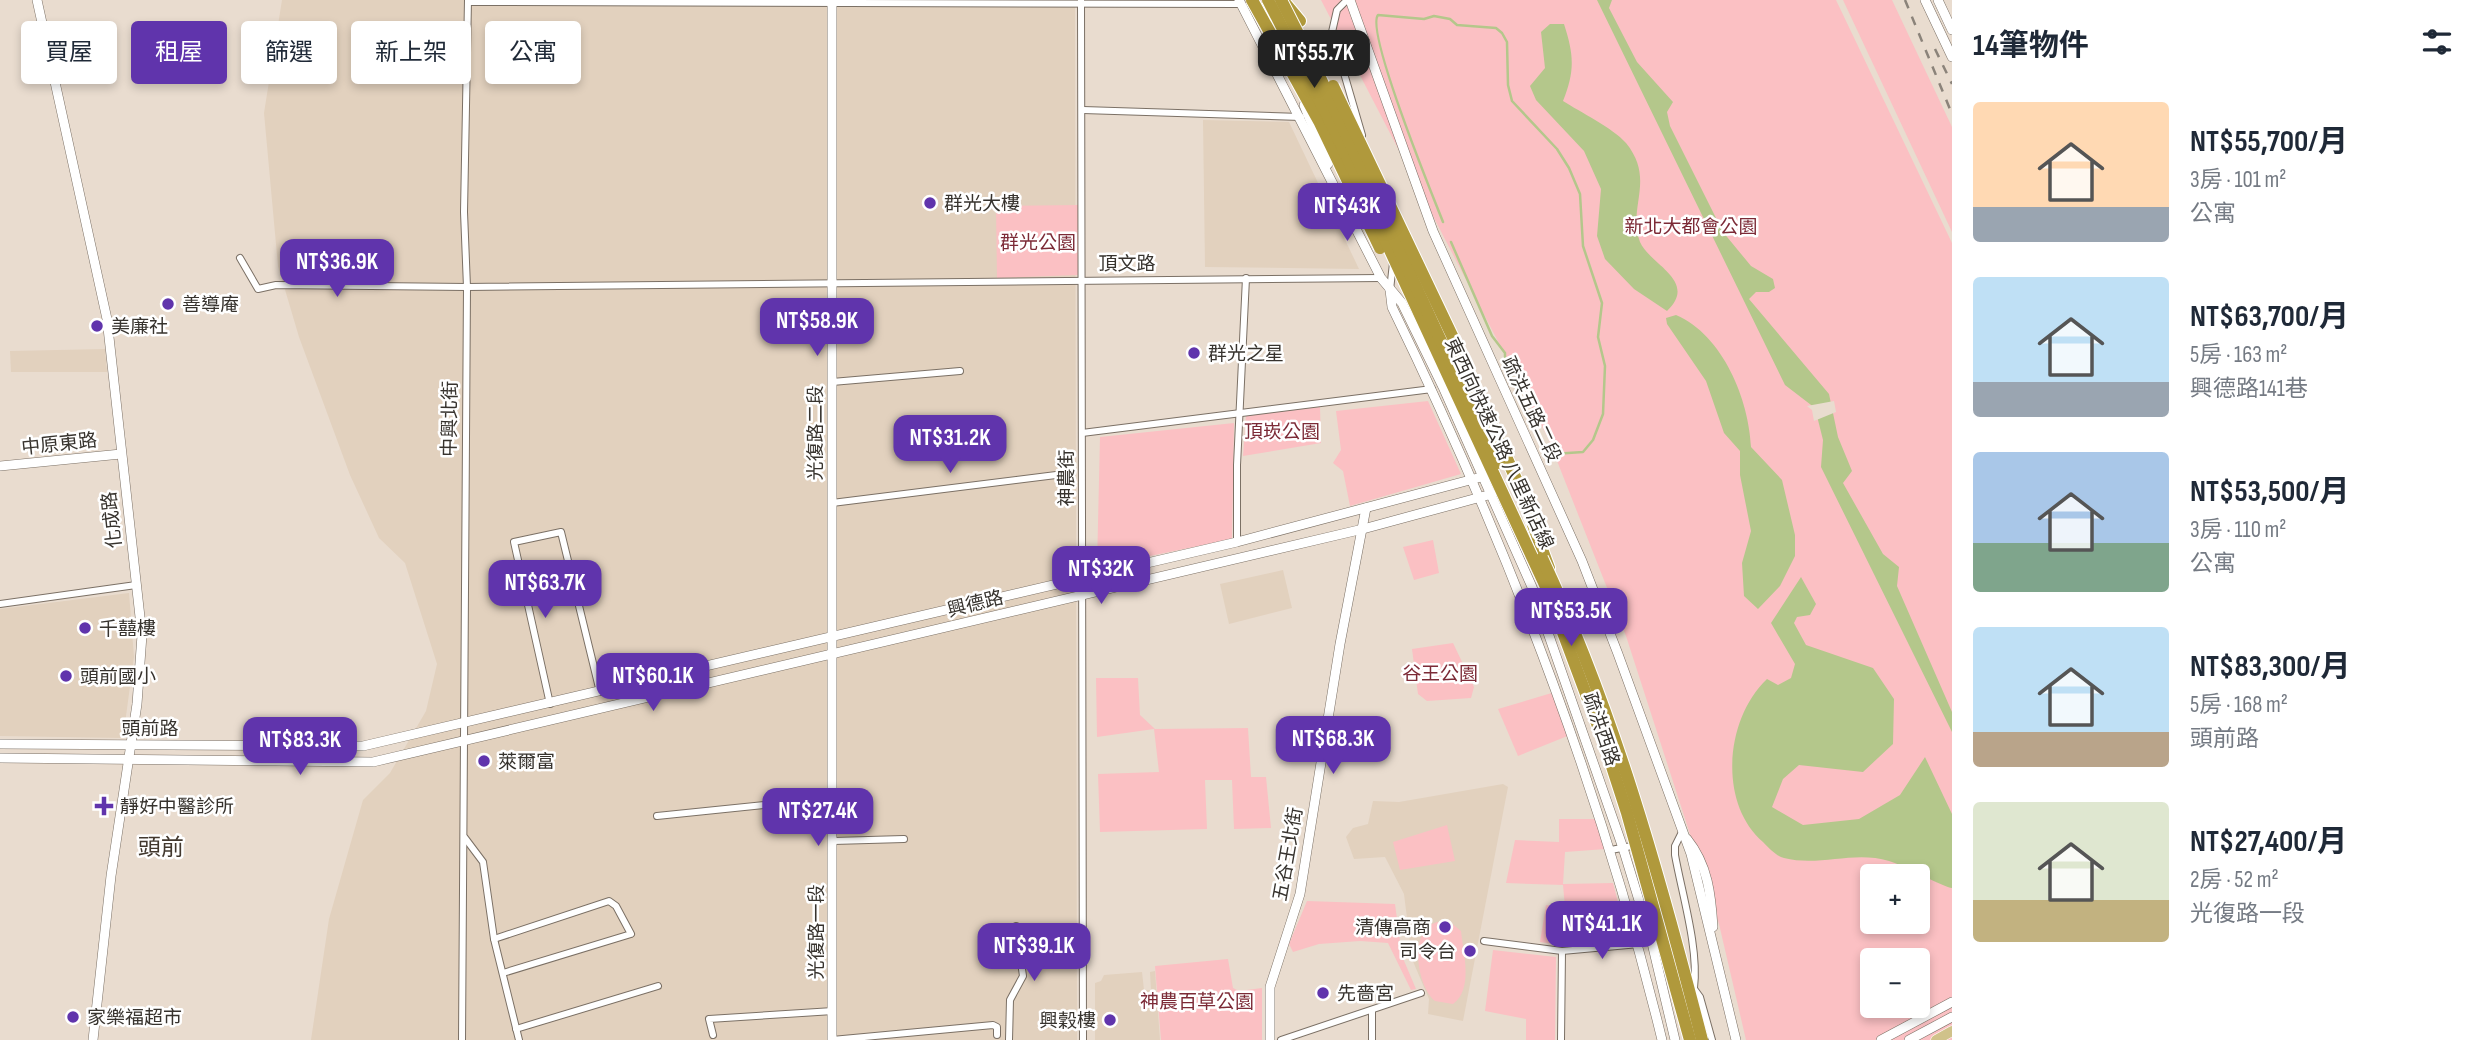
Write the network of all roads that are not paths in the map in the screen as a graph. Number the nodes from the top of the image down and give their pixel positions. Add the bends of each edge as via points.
1 (37, 0) edge
2 (832, 0) edge
3 (1268, 0) edge
4 (1282, 0) edge
5 (1290, 0) edge
6 (1348, 0) edge
7 (1925, 0) edge
8 (1938, 0) edge
9 (468, 1) edge
10 (1081, 1) edge
11 (1247, 1) edge
12 (1300, 21) junction
13 (1952, 30) edge
14 (1952, 57) edge
15 (1083, 110) junction
16 (1296, 117) junction
17 (1310, 118) junction
18 (1340, 194) junction
19 (240, 258) dead end
20 (1246, 278) junction
21 (1381, 278) junction
22 (1081, 279) junction
23 (832, 282) junction
24 (467, 287) junction
25 (1390, 290) junction
26 (1426, 332) junction
27 (960, 371) dead end
28 (832, 382) junction
29 (1432, 388) junction
30 (1240, 412) junction
31 (1082, 433) junction
32 (121, 454) junction
33 (0, 466) edge
34 (1072, 473) dead end
35 (1485, 476) junction
36 (1474, 479) junction
37 (1492, 494) junction
38 (1481, 497) junction
39 (832, 503) junction
40 (1366, 508) junction
41 (1363, 529) junction
42 (1237, 542) junction
43 (1081, 577) junction
44 (136, 585) junction
45 (1558, 591) junction
46 (1081, 596) junction
47 (0, 604) edge
48 (832, 637) junction
49 (834, 656) junction
50 (600, 692) junction
51 (550, 704) junction
52 (465, 724) junction
53 (466, 742) junction
54 (0, 744) edge
55 (131, 746) junction
56 (0, 758) edge
57 (130, 760) junction
58 (833, 798) junction
59 (657, 816) dead end
60 (1682, 832) junction
61 (465, 838) junction
62 (904, 839) dead end
63 (833, 841) junction
64 (1623, 848) junction
65 (1611, 850) junction
66 (1016, 926) dead end
67 (494, 939) junction
68 (1484, 941) dead end
69 (1639, 944) junction
70 (1562, 951) junction
71 (502, 973) junction
72 (658, 986) dead end
73 (1693, 989) junction
74 (1421, 993) dead end
75 (1952, 1002) edge
76 (1372, 1010) junction
77 (833, 1011) junction
78 (1952, 1017) edge
79 (516, 1029) junction
80 (1952, 1031) edge
81 (713, 1035) dead end
82 (997, 1035) dead end
83 (93, 1040) edge
84 (462, 1040) edge
85 (519, 1040) edge
86 (832, 1040) edge
87 (1009, 1040) edge
88 (1083, 1040) edge
89 (1270, 1040) edge
90 (1281, 1040) edge
91 (1371, 1040) edge
92 (1561, 1040) edge
93 (1662, 1040) edge
94 (1675, 1040) edge
95 (1690, 1040) edge
96 (1702, 1040) edge
97 (1712, 1040) edge
98 (1736, 1040) edge
99 (1881, 1040) edge
100 (1909, 1040) edge
101 (1936, 1040) edge

1 - 32 street, 化成路 via 107,319
2 - 9 street
2 - 10 street
2 - 23 street, 光復路二段
3 - 26 highway, 東西向快速公路 八里新店線, bridge
4 - 12 highway, bridge
4 - 45 highway, 東西向快速公路 八里新店線, bridge
5 - 12 highway
6 - 25 street via 1337,10 1332,32 1395,249
6 - 60 street, 疏洪五路二段 via 1433,231 1582,561
7 - 14 street
8 - 13 street
9 - 24 street, 中興北街
10 - 11 street
10 - 15 street, 神農街
11 - 16 street, 疏洪西路
11 - 17 street, 疏洪西路 via 1281,47
11 - 26 highway, bridge via 1319,121 1365,220
12 - 45 highway, bridge via 1474,383
15 - 16 street
15 - 22 street, 神農街
16 - 17 street
16 - 18 street, 疏洪西路
17 - 18 street, 疏洪西路
18 - 21 street, 疏洪西路
19 - 24 street, 頂文路 via 258,289 276,285
20 - 21 street, 頂文路
20 - 22 street, 頂文路
20 - 30 street
21 - 25 street, 疏洪西路
22 - 23 street, 頂文路
22 - 31 street, 神農街
23 - 24 street, 頂文路
23 - 28 street, 光復路二段
24 - 52 street, 中興北街
25 - 29 street, 疏洪西路 via 1392,307
25 - 35 street, 疏洪西路 via 1402,303
26 - 95 highway, 東西向快速公路 八里新店線, bridge via 1512,510 1573,659 1627,813
27 - 28 street
28 - 39 street, 光復路二段
29 - 30 street
29 - 36 street, 疏洪西路
30 - 31 street
30 - 42 street
31 - 43 street, 神農街
32 - 33 street, 中原東路
32 - 44 street, 化成路
34 - 39 street
35 - 36 street, 興德路
35 - 37 street, 疏洪西路
36 - 38 street, 疏洪西路
36 - 40 street, 興德路
37 - 38 street, 興德路
37 - 64 street, 疏洪西路 via 1560,659
38 - 41 street, 興德路
38 - 65 street, 疏洪西路 via 1547,662
39 - 48 street, 光復路二段
40 - 41 street, 五谷王北街
40 - 42 street, 興德路
41 - 46 street, 興德路
41 - 89 street, 五谷王北街 via 1302,886 1270,987
42 - 43 street, 興德路
43 - 46 street, 神農街
43 - 48 street, 興德路
44 - 47 street
44 - 55 street, 化成路 via 142,635
45 - 96 highway, 東西向快速公路 八里新店線, bridge via 1602,703 1650,852
46 - 49 street, 興德路
46 - 88 street, 神農街
48 - 49 street, 光復路二段
48 - 50 street, 興德路
49 - 53 street, 興德路
49 - 58 street, 光復路一段
50 - 51 street, 興德路
50 - 51 street via 561,532 514,542
51 - 52 street, 興德路
52 - 53 street, 中興北街
52 - 55 street, 頭前路 via 363,746
53 - 57 street, 頭前路 via 373,762
53 - 61 street, 中興北街
54 - 55 street, 頭前路
55 - 57 street, 化成路
56 - 57 street, 頭前路
57 - 83 street, 化成路 via 114,853
58 - 59 street
58 - 63 street, 光復路一段
60 - 73 street via 1675,855 1695,976
60 - 98 street, 疏洪五路二段
61 - 67 street via 483,862
61 - 84 street, 中興北街
62 - 63 street
63 - 77 street, 光復路一段
64 - 65 street
64 - 73 street via 1644,844 1683,972
64 - 94 street, 疏洪西路
65 - 69 street, 疏洪西路
66 - 87 street via 1023,976 1010,1000
67 - 71 street
67 - 71 street via 609,901 631,934
68 - 70 street
69 - 70 street
69 - 93 street, 疏洪西路
70 - 92 street
71 - 79 street
72 - 79 street
73 - 95 street via 1686,1006
73 - 97 street via 1700,997
74 - 76 street
75 - 99 street
76 - 90 street
76 - 91 street
77 - 81 street via 709,1019
77 - 86 street, 光復路一段
78 - 100 street
79 - 85 street
80 - 101 main road
82 - 86 street via 998,1027 993,1025

